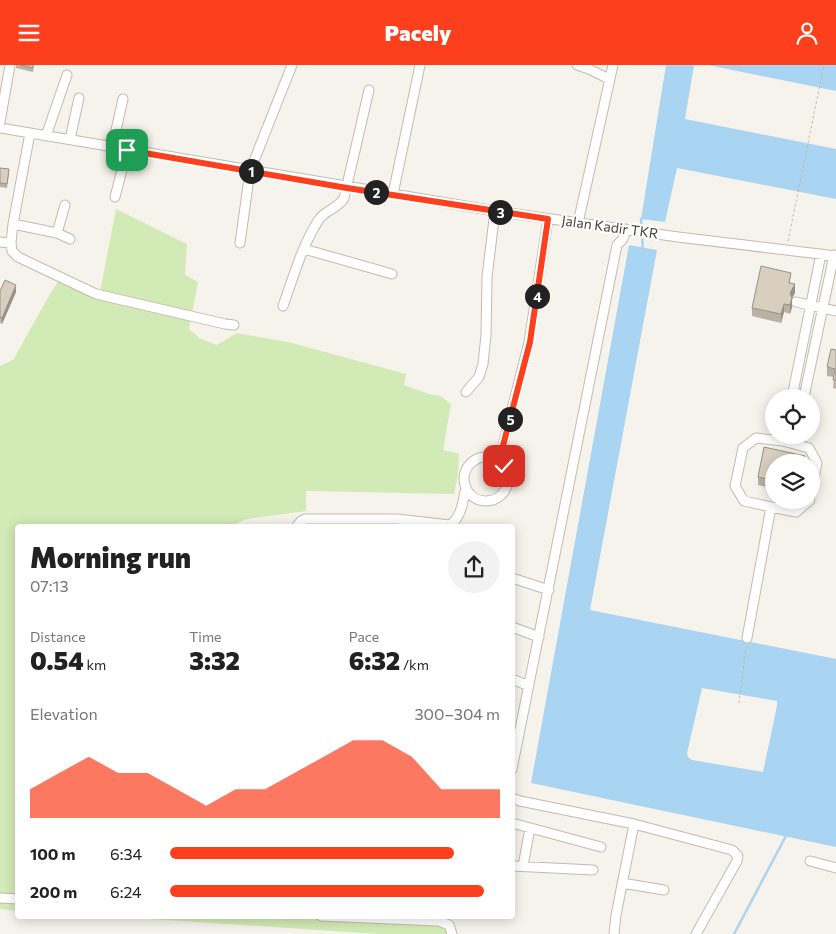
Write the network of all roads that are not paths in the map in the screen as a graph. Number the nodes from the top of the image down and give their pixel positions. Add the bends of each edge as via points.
1 (10, 65) edge
2 (292, 65) edge
3 (420, 65) edge
4 (577, 65) edge
5 (613, 65) edge
6 (66, 75) dead end
7 (610, 79) junction
8 (369, 90) dead end
9 (79, 98) dead end
10 (123, 99) dead end
11 (0, 122) edge
12 (0, 129) edge
13 (30, 133) junction
14 (46, 136) junction
15 (70, 139) junction
16 (112, 148) junction
17 (127, 150) junction
18 (250, 171) junction
19 (347, 188) junction
20 (393, 195) junction
21 (115, 197) dead end
22 (65, 205) dead end
23 (495, 211) junction
24 (548, 219) junction
25 (578, 223) junction
26 (13, 224) junction
27 (627, 229) junction
28 (57, 233) junction
29 (70, 239) dead end
30 (0, 242) edge
31 (11, 243) junction
32 (240, 243) dead end
33 (304, 249) junction
34 (821, 254) junction
35 (835, 255) edge
36 (392, 274) dead end
37 (796, 302) dead end
38 (283, 306) dead end
39 (811, 306) junction
40 (823, 308) junction
41 (836, 311) edge
42 (234, 325) dead end
43 (794, 389) edge
44 (806, 389) edge
45 (466, 392) dead end
46 (765, 438) edge
47 (802, 444) edge
48 (813, 454) edge
49 (499, 461) junction
50 (466, 487) junction
51 (765, 506) edge
52 (771, 509) edge
53 (779, 509) edge
54 (800, 509) edge
55 (397, 523) edge
56 (299, 524) edge
57 (415, 524) edge
58 (453, 524) edge
59 (515, 579) edge
60 (549, 590) junction
61 (515, 628) edge
62 (539, 637) junction
63 (747, 638) road end
64 (515, 680) edge
65 (529, 686) junction
66 (515, 753) edge
67 (515, 799) edge
68 (515, 824) edge
69 (634, 824) junction
70 (530, 828) junction
71 (601, 847) dead end
72 (810, 861) dead end
73 (515, 866) edge
74 (523, 867) junction
75 (836, 868) edge
76 (593, 870) dead end
77 (622, 883) junction
78 (664, 890) dead end
79 (0, 898) edge
80 (15, 899) edge
81 (392, 919) edge
82 (452, 934) edge
83 (614, 934) edge
84 (696, 934) edge

1 - 11 street
2 - 18 street
3 - 20 street
4 - 7 street
5 - 7 street
6 - 14 street
7 - 25 street
8 - 19 street
9 - 15 street
10 - 16 street
12 - 13 street, Jalan Kadir TKR
13 - 14 street, Jalan Kadir TKR
13 - 26 street
14 - 15 street, Jalan Kadir TKR
15 - 16 street, Jalan Kadir TKR
16 - 17 street, Jalan Kadir TKR
17 - 18 street, Jalan Kadir TKR
17 - 21 street
18 - 19 street, Jalan Kadir TKR
18 - 32 street
19 - 20 street, Jalan Kadir TKR
19 - 33 street via 341,204 321,216
20 - 23 street, Jalan Kadir TKR
22 - 28 street
23 - 24 street, Jalan Kadir TKR
23 - 45 street via 482,364 479,377
24 - 25 street, Jalan Kadir TKR
24 - 49 street via 530,342
25 - 27 street, Jalan Kadir TKR
26 - 28 street
26 - 31 street
27 - 34 street, Jalan Kadir TKR
27 - 60 street via 616,245
28 - 29 street
30 - 31 street
31 - 42 street via 12,251 18,257 96,293
33 - 36 street
33 - 38 street
34 - 35 street, Jalan Kadir TKR
34 - 39 street
35 - 40 street
37 - 39 street
39 - 40 street
39 - 43 street
40 - 41 street
40 - 44 street
46 - 51 street via 756,438 743,448 735,486 744,501
47 - 48 street
49 - 50 street via 488,457 470,464 465,475
49 - 50 street via 508,477 506,489 498,498 479,500
50 - 58 street
52 - 63 street
53 - 54 street via 796,513
55 - 56 street via 305,519
55 - 57 street
59 - 60 street
60 - 62 street
61 - 62 street
62 - 65 street
64 - 65 street
65 - 66 street
67 - 69 street
68 - 70 street
69 - 77 street
69 - 84 street via 732,850 738,856
70 - 71 street
70 - 74 street
72 - 75 street
73 - 74 street
74 - 76 street
77 - 78 street
77 - 83 street
79 - 80 street
81 - 82 street via 439,921 449,925

